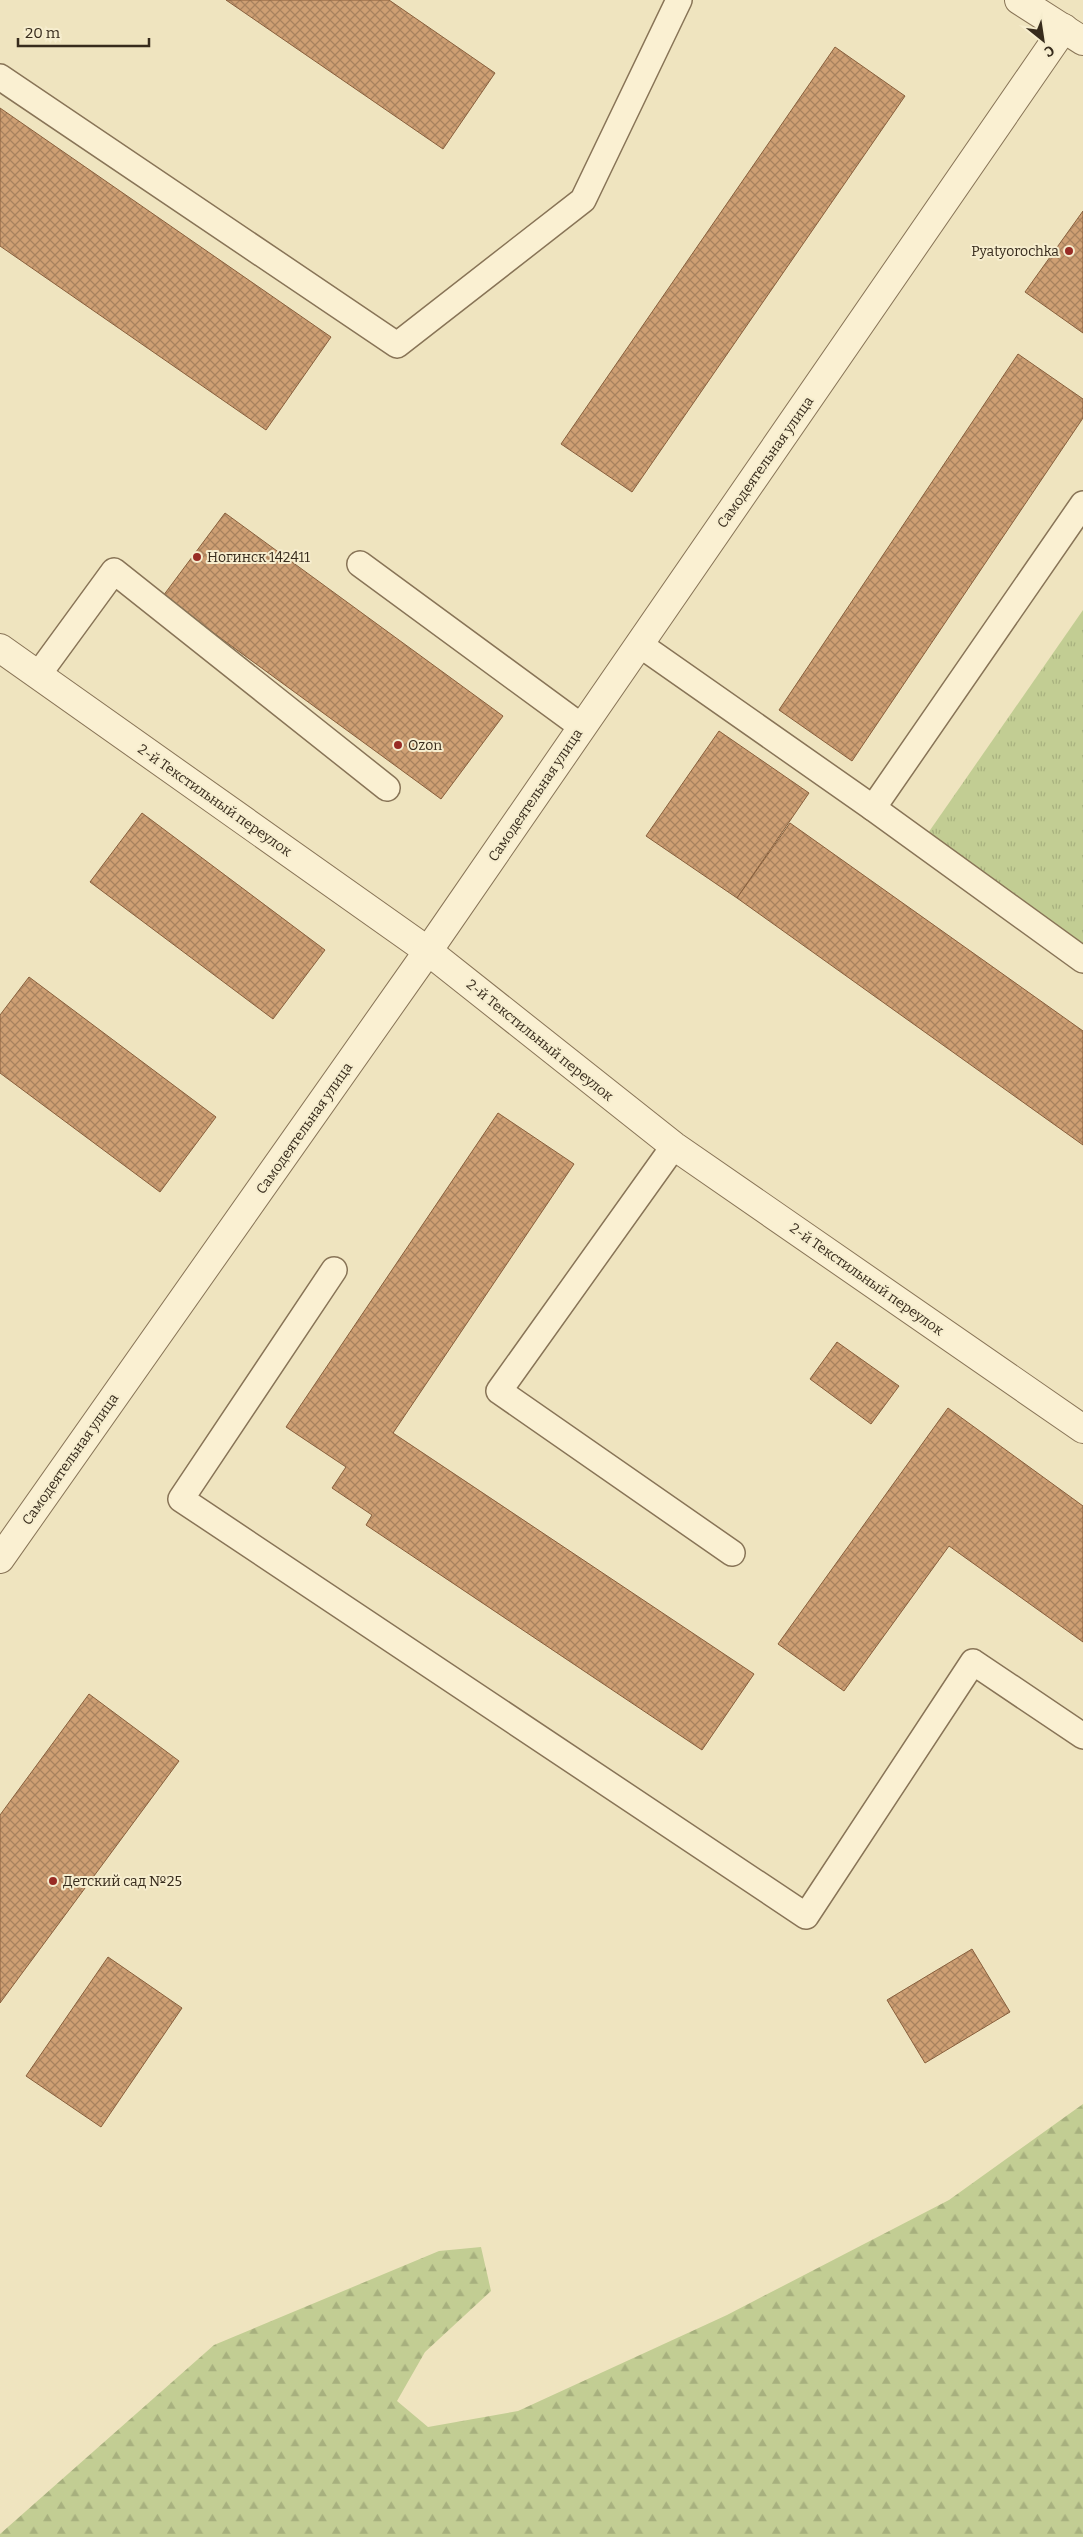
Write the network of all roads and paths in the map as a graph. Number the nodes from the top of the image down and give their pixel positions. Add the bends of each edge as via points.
1 (679, 0) edge
2 (1020, 0) edge
3 (1074, 34) edge
4 (0, 77) edge
5 (1083, 504) edge
6 (360, 564) dead end
7 (639, 644) junction
8 (0, 648) edge
9 (38, 675) junction
10 (582, 726) junction
11 (387, 788) dead end
12 (873, 808) junction
13 (428, 951) junction
14 (1083, 960) edge
15 (674, 1146) junction
16 (334, 1270) dead end
17 (1083, 1428) edge
18 (732, 1553) dead end
19 (0, 1559) edge
20 (1083, 1736) edge

1 - 4 lane via 583,200 397,345
2 - 3 street
3 - 7 street, Самодеятельная улица
5 - 12 lane
6 - 10 lane
7 - 10 street, Самодеятельная улица
7 - 12 lane
8 - 9 street, 2-й Текстильный переулок
9 - 11 lane via 114,570
9 - 13 street, 2-й Текстильный переулок
10 - 13 street, Самодеятельная улица
12 - 14 lane
13 - 15 street, 2-й Текстильный переулок
13 - 19 street, Самодеятельная улица
15 - 17 street, 2-й Текстильный переулок
15 - 18 lane via 499,1391
16 - 20 lane via 181,1499 806,1916 973,1662

